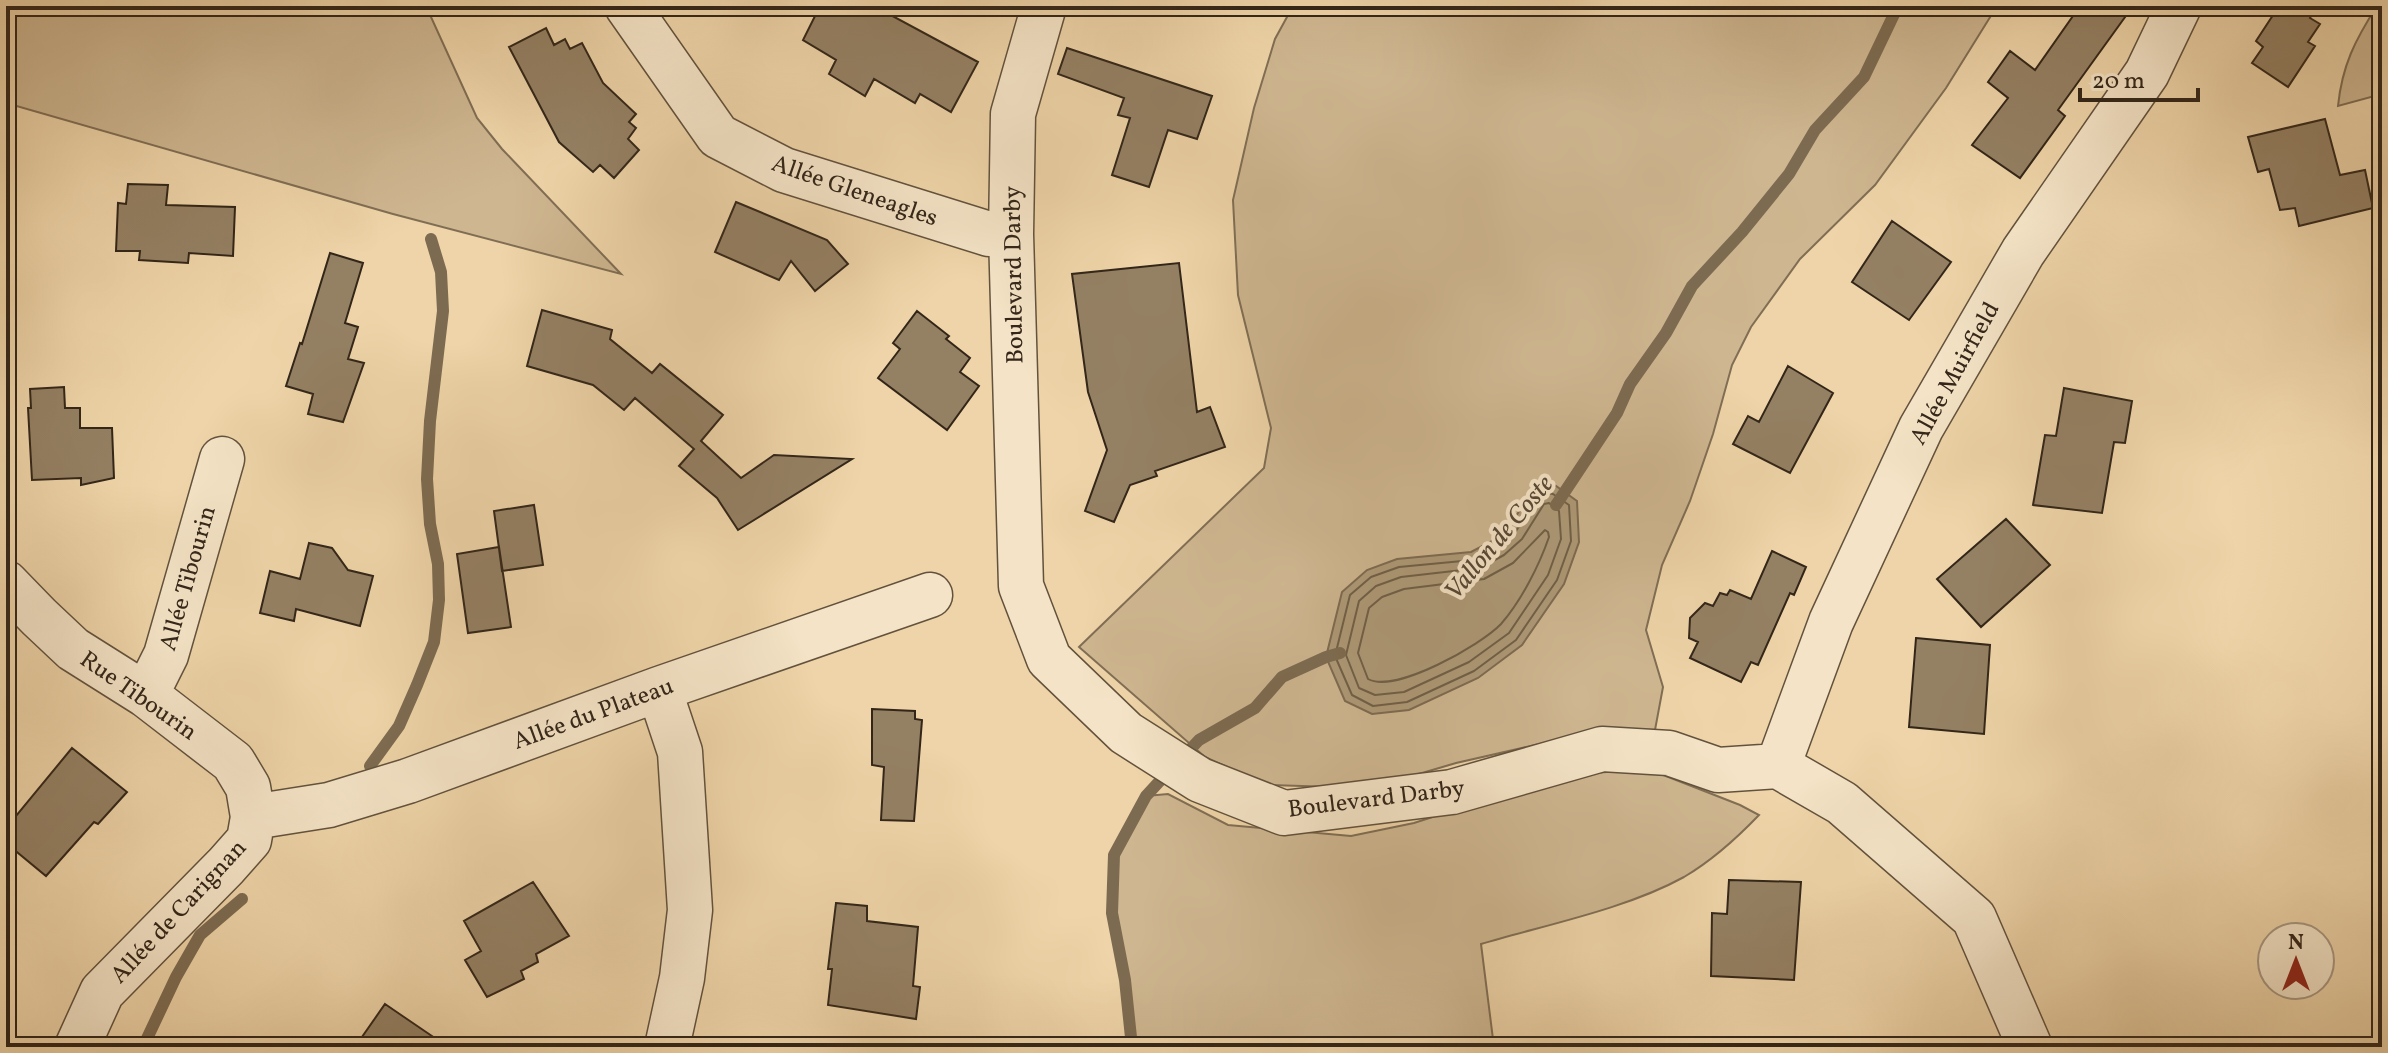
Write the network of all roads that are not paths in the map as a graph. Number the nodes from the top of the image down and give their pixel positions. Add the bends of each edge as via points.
1 (627, 6) edge
2 (1044, 6) edge
3 (2179, 6) edge
4 (1011, 234) junction
5 (222, 459) dead end
6 (6, 583) edge
7 (930, 595) dead end
8 (659, 689) junction
9 (146, 695) junction
10 (1778, 766) junction
11 (253, 817) junction
12 (77, 1047) edge
13 (667, 1047) edge
14 (2030, 1047) edge

1 - 4 street, Allée Gleneagles via 718,136 784,170 989,234
2 - 4 street, Boulevard Darby via 1013,114
3 - 10 street, Allée Muirfield via 2147,73 2023,252 1921,428 1831,622
4 - 10 street, Boulevard Darby via 1021,586 1049,659 1126,733 1200,780 1284,813 1452,792 1602,749 1669,753 1718,770
5 - 9 street, Allée Tibourin via 166,655
6 - 9 street, Rue Tibourin via 73,649
7 - 8 street, Allée du Plateau
8 - 11 street, Allée du Plateau via 408,781 329,805
8 - 13 street via 680,752 690,910
9 - 11 street, Rue Tibourin via 233,762 248,787
10 - 14 street via 1842,803 1974,918
11 - 12 street, Allée de Carignan via 249,840 102,992

